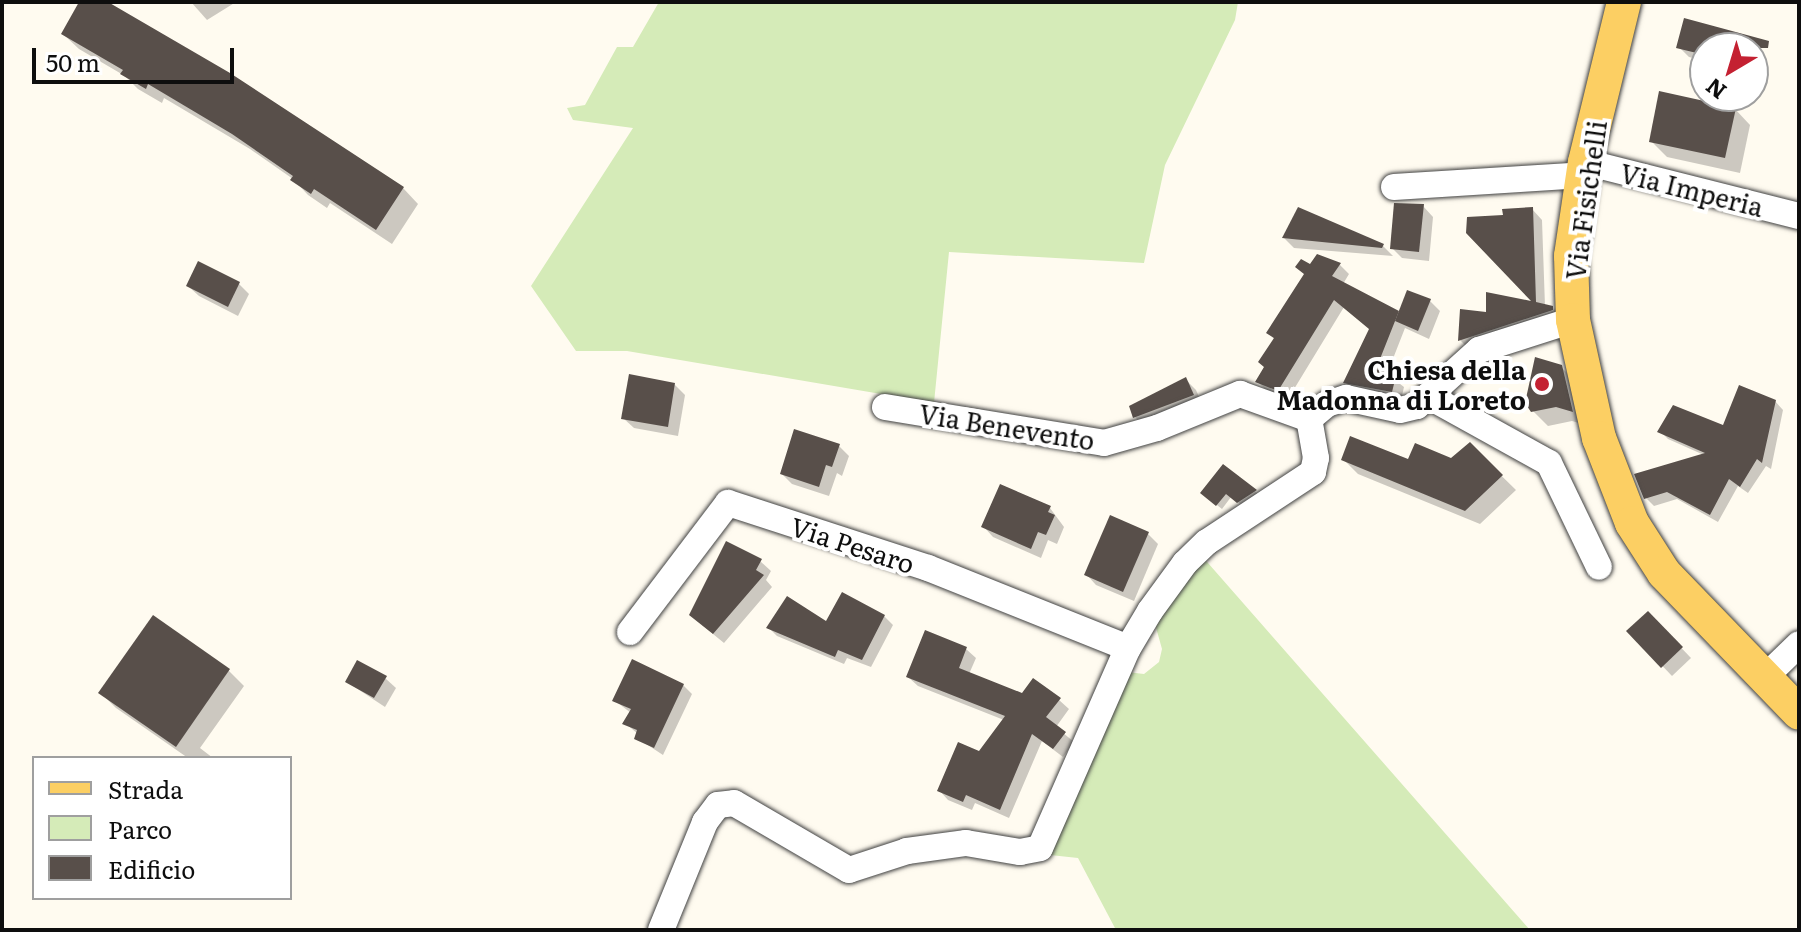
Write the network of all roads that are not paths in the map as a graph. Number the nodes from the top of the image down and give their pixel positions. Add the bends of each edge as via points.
1 (1624, 2) edge
2 (1584, 169) junction
3 (1394, 187) dead end
4 (1799, 216) edge
5 (1573, 320) junction
6 (1428, 396) junction
7 (885, 407) dead end
8 (1309, 419) junction
9 (1599, 567) dead end
10 (630, 632) dead end
11 (1799, 644) edge
12 (1128, 648) junction
13 (1765, 677) junction
14 (1799, 713) edge
15 (661, 930) edge

1 - 2 main road, Via Fisichelli
2 - 3 street, Via Imperia
2 - 4 street, Via Imperia
2 - 5 main road, Via Fisichelli via 1571,256
5 - 6 street via 1479,350
5 - 13 main road, Via Fisichelli via 1599,438 1632,523 1664,573
6 - 8 street via 1417,406 1400,410 1346,398 1327,404
6 - 9 street via 1549,463
7 - 8 street, Via Benevento via 1104,443 1240,394
8 - 12 street via 1316,458 1313,472 1225,527 1196,553
10 - 12 street, Via Pesaro via 728,503 928,568
11 - 13 street
12 - 15 street via 1040,848 1020,852 966,843 907,851 849,870 734,803 718,805 705,822
13 - 14 main road, Via Fisichelli

